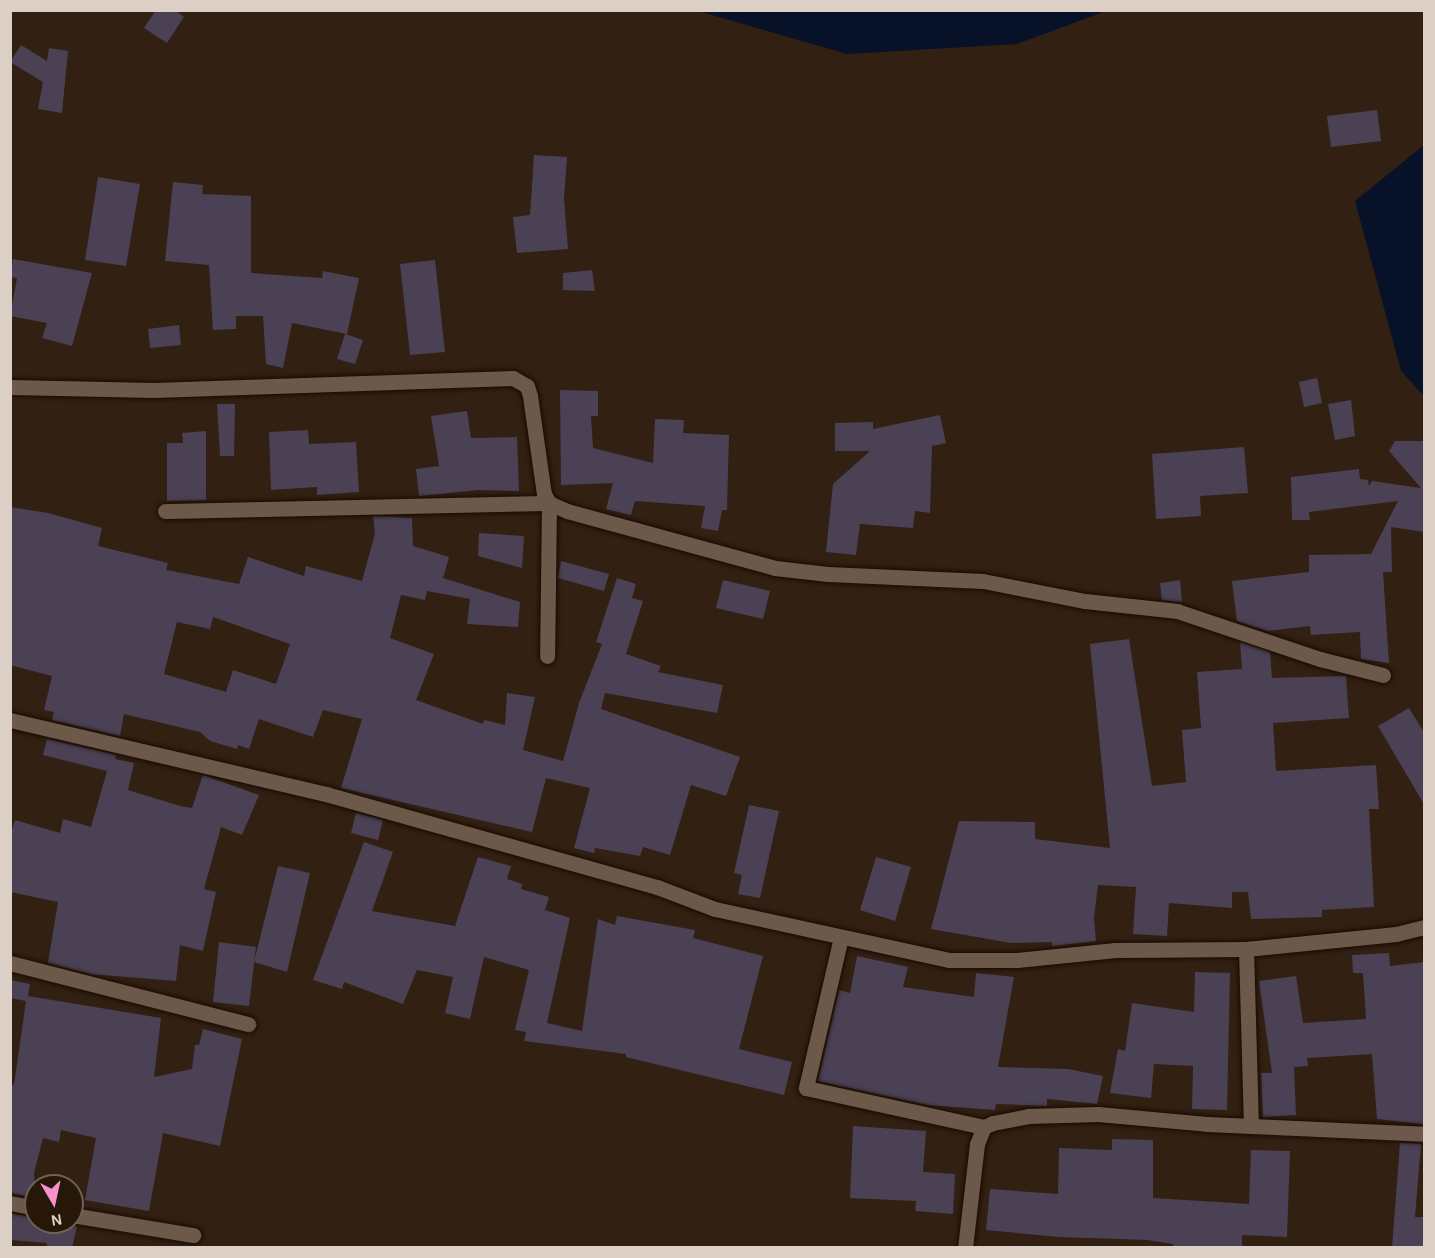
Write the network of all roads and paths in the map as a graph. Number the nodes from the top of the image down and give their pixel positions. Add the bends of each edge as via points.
1 (10, 387) edge
2 (549, 503) junction
3 (165, 511) dead end
4 (547, 656) dead end
5 (1383, 675) dead end
6 (10, 720) edge
7 (1425, 927) edge
8 (841, 937) junction
9 (1246, 949) junction
10 (10, 963) edge
11 (248, 1023) dead end
12 (1251, 1126) junction
13 (984, 1127) junction
14 (1425, 1134) edge
15 (84, 1217) edge
16 (193, 1235) dead end
17 (966, 1248) edge

1 - 2 street via 154,390 513,378 527,386 530,396 544,494
2 - 3 street
2 - 4 street
2 - 5 street via 775,568 984,581 1085,601 1177,611 1320,659
6 - 8 street via 326,794 657,887 716,909
7 - 9 street via 1396,934
8 - 9 street via 949,960 1017,960 1115,950
8 - 13 street via 806,1088
9 - 12 street
10 - 11 street
12 - 13 street via 1098,1114 1028,1116
12 - 14 street
13 - 17 street via 977,1144
15 - 16 street

